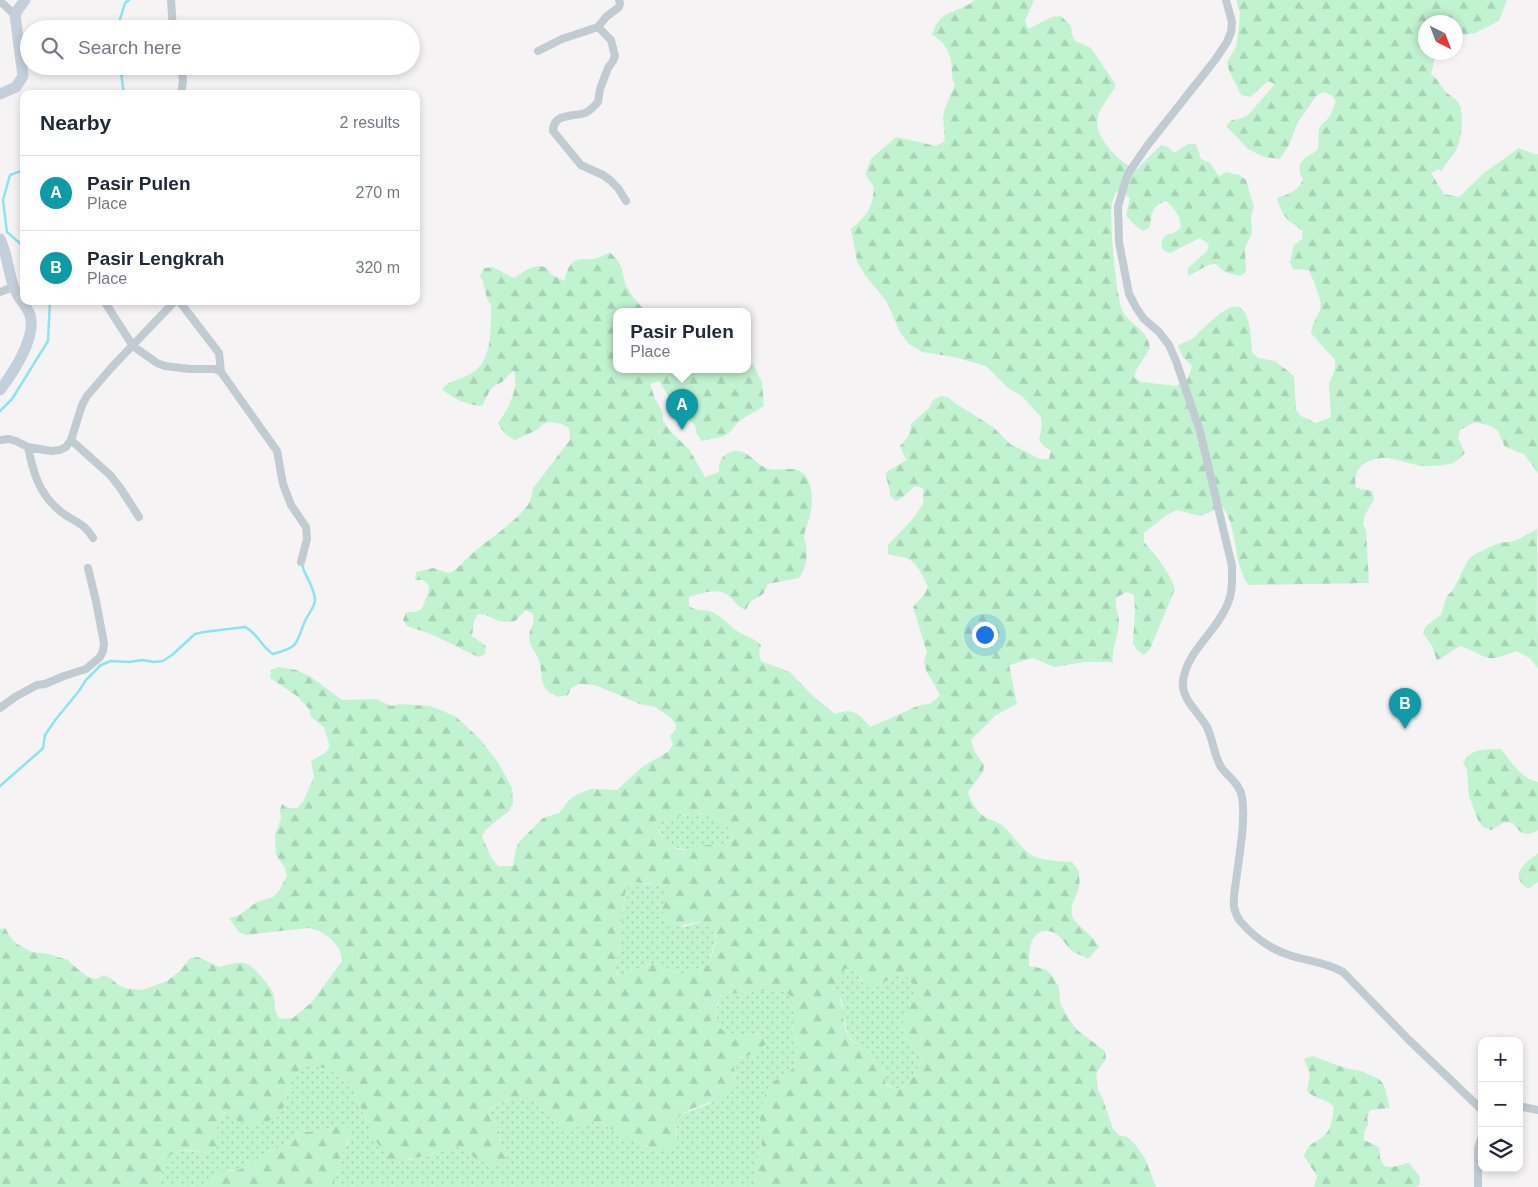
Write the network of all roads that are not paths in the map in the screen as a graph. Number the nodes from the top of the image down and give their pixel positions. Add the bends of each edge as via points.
1 (25, 0) edge
2 (171, 0) edge
3 (619, 0) edge
4 (1226, 0) edge
5 (0, 1) edge
6 (15, 15) junction
7 (172, 20) edge
8 (598, 27) junction
9 (20, 49) edge
10 (538, 51) dead end
11 (24, 75) edge
12 (182, 75) edge
13 (182, 90) edge
14 (0, 94) edge
15 (626, 202) dead end
16 (0, 240) edge
17 (13, 287) junction
18 (0, 292) edge
19 (20, 300) edge
20 (24, 305) edge
21 (107, 305) edge
22 (171, 305) edge
23 (182, 305) edge
24 (133, 346) junction
25 (221, 372) junction
26 (0, 390) edge
27 (0, 440) edge
28 (72, 440) junction
29 (28, 447) junction
30 (139, 517) dead end
31 (93, 538) dead end
32 (301, 562) dead end
33 (88, 568) dead end
34 (0, 708) edge
35 (1478, 1106) edge
36 (1523, 1107) edge
37 (1538, 1110) edge
38 (1478, 1172) edge
39 (1478, 1187) edge

1 - 6 street
2 - 7 street
3 - 8 street via 619,7
4 - 35 street via 1232,22 1227,42 1129,172 1118,207 1129,294 1144,319 1169,345 1176,361 1200,432 1232,566 1228,604 1190,660 1183,680 1184,694 1207,727 1217,760 1242,796 1234,906 1239,919 1264,944 1288,955 1331,965 1343,972
5 - 6 street
6 - 9 street
8 - 10 street
8 - 15 street via 611,40 615,56 600,89 598,102 585,113 558,119 552,131 581,166 610,180
11 - 14 street via 16,86
12 - 13 street
16 - 17 street
17 - 18 street
17 - 19 street
20 - 26 street via 31,324 26,344 20,360
21 - 24 street
22 - 24 street
23 - 25 street via 219,353
24 - 25 street via 165,366
24 - 28 street via 87,396
25 - 32 street via 277,451 283,484 291,505 306,528
27 - 29 street via 9,439
28 - 29 street via 60,450
28 - 30 street via 110,475
29 - 31 street via 40,487 56,508 77,520
33 - 34 street via 104,643 100,657 86,669 37,685
36 - 37 street
38 - 39 street

